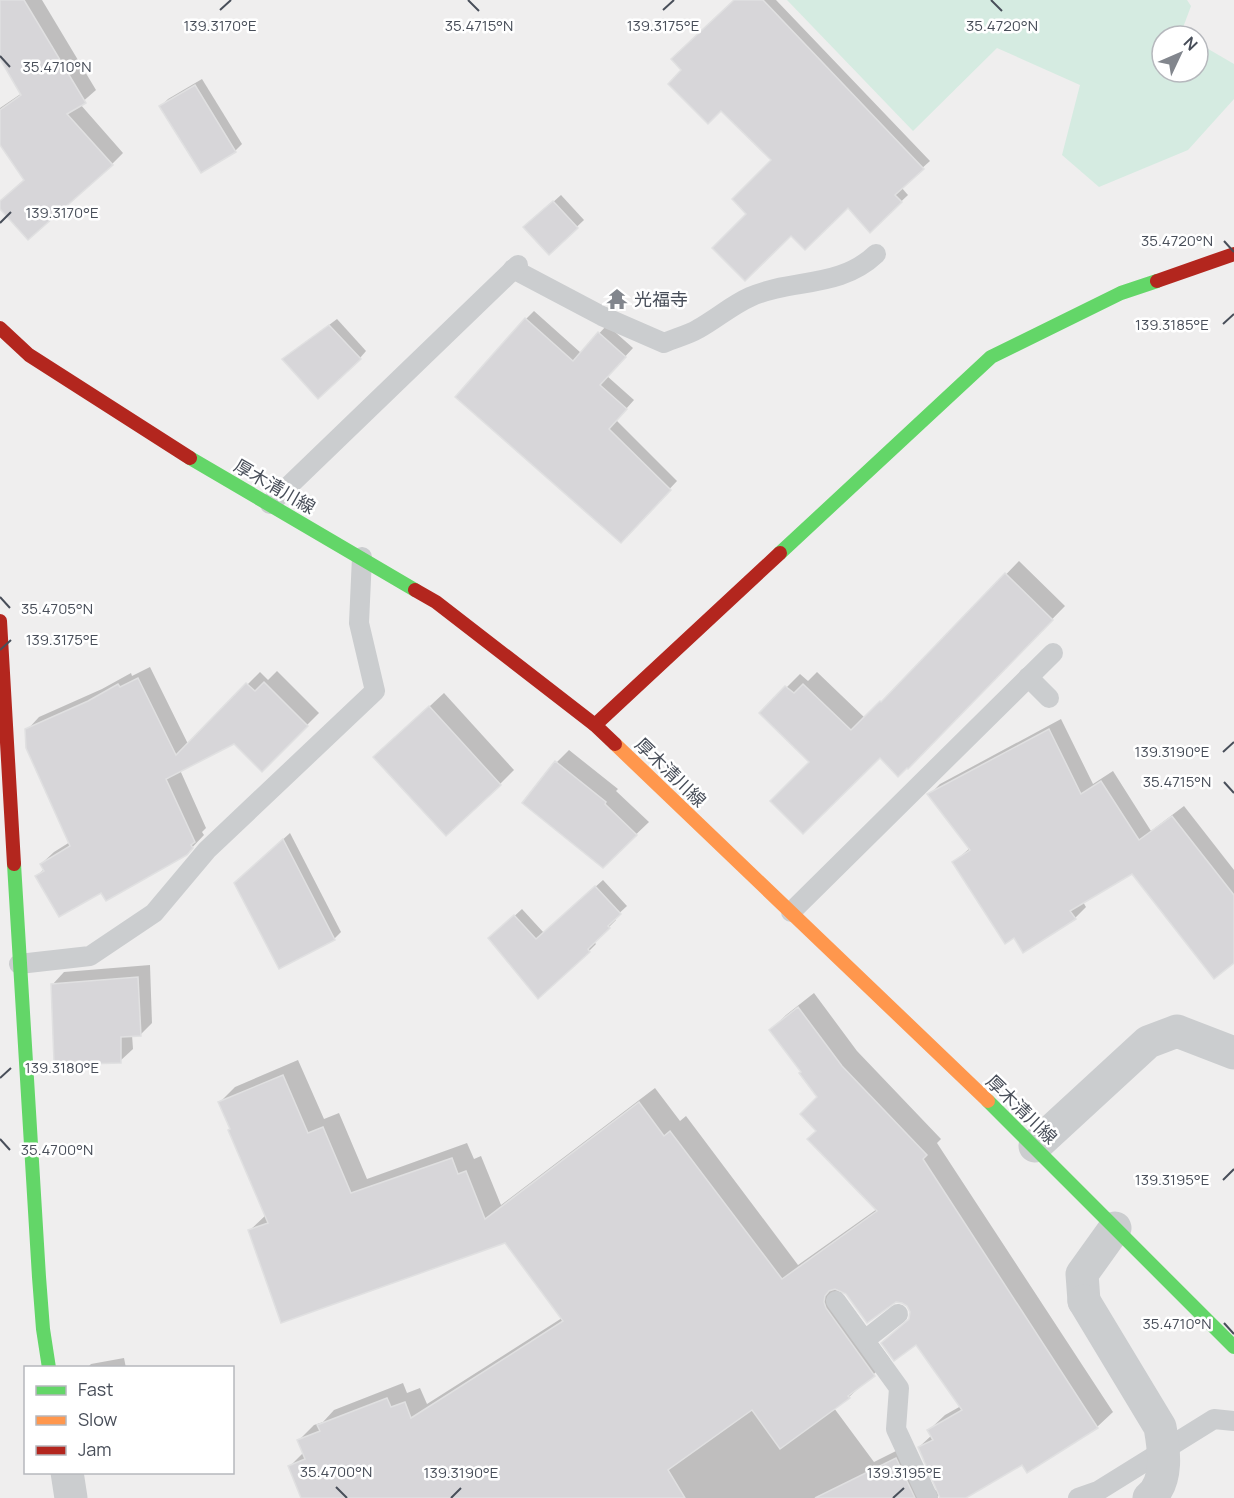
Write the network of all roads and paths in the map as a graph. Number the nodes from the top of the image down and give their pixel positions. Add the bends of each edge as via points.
1 (876, 254) dead end
2 (1234, 254) edge
3 (0, 328) edge
4 (270, 504) junction
5 (362, 557) junction
6 (0, 621) edge
7 (1053, 653) dead end
8 (1028, 677) junction
9 (1049, 698) dead end
10 (595, 725) junction
11 (791, 912) junction
12 (19, 964) junction
13 (1234, 1053) edge
14 (1035, 1146) junction
15 (1115, 1228) junction
16 (836, 1301) dead end
17 (898, 1314) dead end
18 (865, 1340) junction
19 (1234, 1347) edge
20 (49, 1366) edge
21 (1234, 1421) edge
22 (1164, 1449) junction
23 (67, 1474) edge
24 (72, 1498) edge
25 (928, 1498) edge
26 (1078, 1498) edge
27 (1149, 1498) edge

1 - 4 lane via 840,277 749,297 697,330 664,343 602,316 515,267
2 - 10 main road via 1121,293 991,357
3 - 4 main road, 厚木清川線 via 29,355
4 - 5 main road, 厚木清川線
5 - 10 main road, 厚木清川線 via 436,602
5 - 12 lane via 359,623 375,691 207,850 154,914 90,956
6 - 12 main road
7 - 8 lane
8 - 9 lane
8 - 11 lane
10 - 11 main road, 厚木清川線
11 - 14 main road, 厚木清川線
12 - 20 main road via 41,1308
13 - 14 street via 1177,1031 1148,1042
14 - 15 main road, 厚木清川線
15 - 19 main road, 厚木清川線
15 - 22 street, bridge via 1082,1274 1084,1301 1160,1427
16 - 18 lane
17 - 18 lane
18 - 25 lane via 899,1388 896,1429
21 - 22 lane via 1215,1419
22 - 26 lane via 1098,1491
22 - 27 street, bridge via 1162,1473
23 - 24 street

